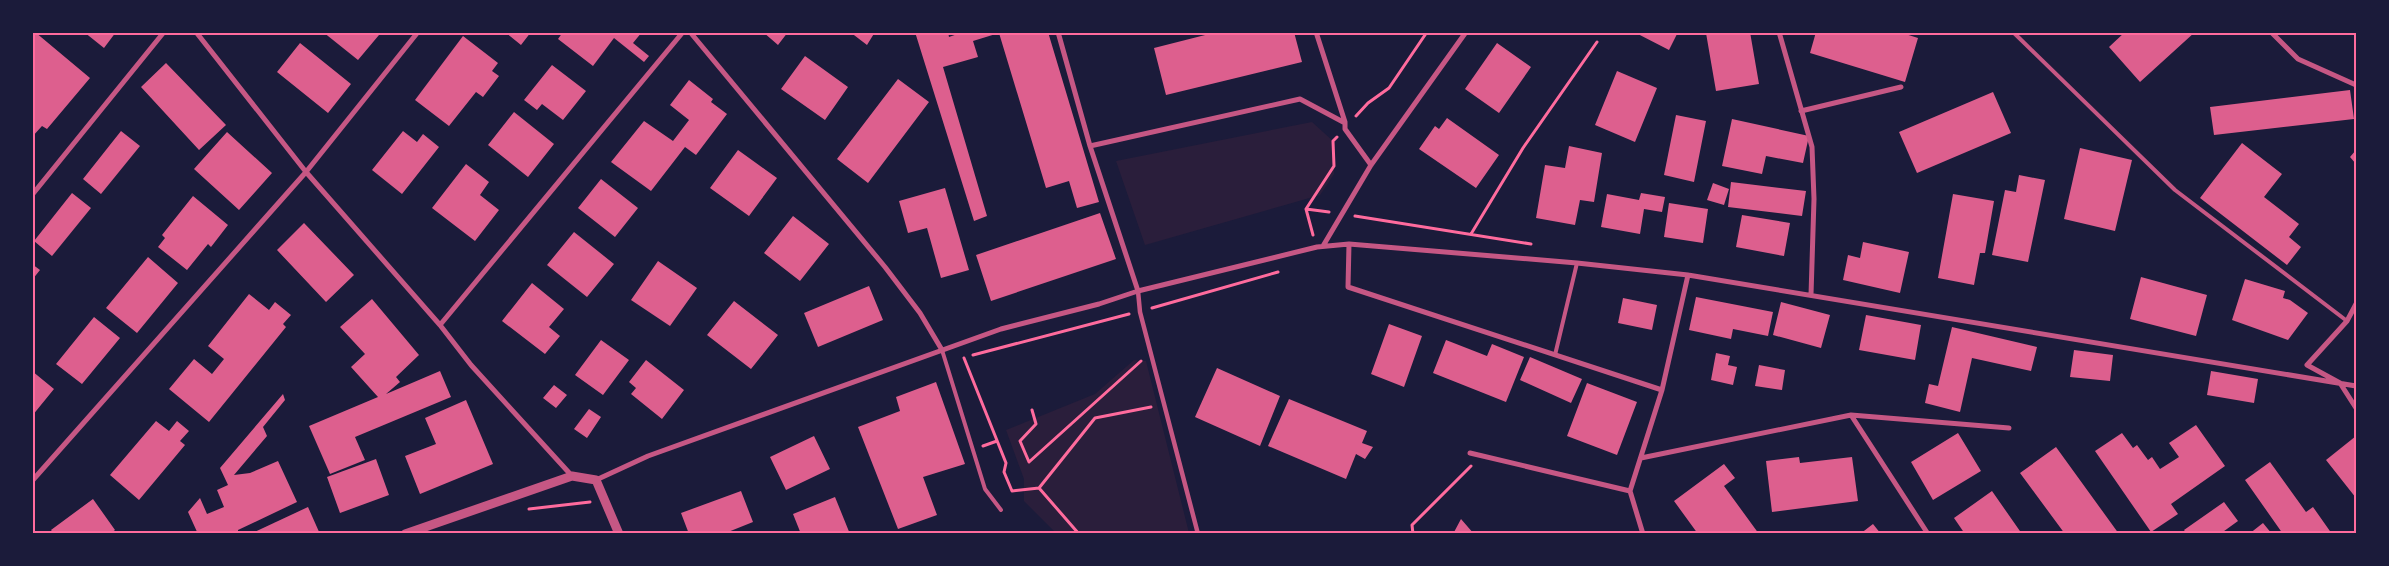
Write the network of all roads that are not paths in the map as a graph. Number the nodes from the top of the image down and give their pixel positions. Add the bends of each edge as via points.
1 (164, 32) edge
2 (196, 32) edge
3 (418, 32) edge
4 (682, 32) edge
5 (690, 32) edge
6 (1058, 32) edge
7 (1316, 32) edge
8 (1466, 32) edge
9 (1779, 32) edge
10 (2013, 32) edge
11 (2272, 32) edge
12 (2356, 85) edge
13 (1901, 87) dead end
14 (1802, 111) junction
15 (1345, 126) junction
16 (1090, 146) junction
17 (1371, 165) junction
18 (306, 172) junction
19 (32, 195) edge
20 (1349, 244) junction
21 (1323, 246) junction
22 (1576, 263) junction
23 (1688, 275) junction
24 (1138, 291) junction
25 (1811, 295) junction
26 (2356, 304) edge
27 (2347, 321) junction
28 (440, 325) junction
29 (942, 350) junction
30 (1555, 355) junction
31 (2340, 383) junction
32 (2356, 386) edge
33 (1662, 390) junction
34 (2356, 408) edge
35 (1851, 415) junction
36 (2009, 428) dead end
37 (1470, 453) dead end
38 (1642, 458) junction
39 (572, 476) junction
40 (596, 480) junction
41 (32, 481) edge
42 (1630, 491) junction
43 (1001, 510) dead end
44 (405, 534) edge
45 (619, 534) edge
46 (1198, 534) edge
47 (1643, 534) edge
48 (1928, 534) edge

1 - 19 street
2 - 18 street
3 - 18 street
4 - 28 street
5 - 29 street via 885,267 920,313
6 - 16 street
7 - 15 street
8 - 17 street
9 - 14 street
10 - 27 lane via 2175,190
11 - 12 street via 2298,60
13 - 14 street
14 - 25 street via 1812,148
15 - 16 street via 1300,99
15 - 17 street
16 - 24 street
17 - 21 street
18 - 28 street
18 - 41 street
20 - 21 street
20 - 22 street
20 - 30 street via 1348,287
21 - 24 street
22 - 23 street
22 - 30 lane
23 - 25 street
23 - 33 street
24 - 29 street via 1001,329
24 - 46 street via 1140,312
25 - 31 street
26 - 27 street
27 - 31 street via 2307,365
28 - 39 street via 471,365
29 - 40 street via 648,456
29 - 43 lane via 985,489
30 - 33 street
31 - 32 street
31 - 34 street
33 - 38 street
35 - 36 street
35 - 38 street
35 - 48 street
37 - 42 street
38 - 42 street
39 - 40 street
39 - 44 street
40 - 45 street
42 - 47 street

